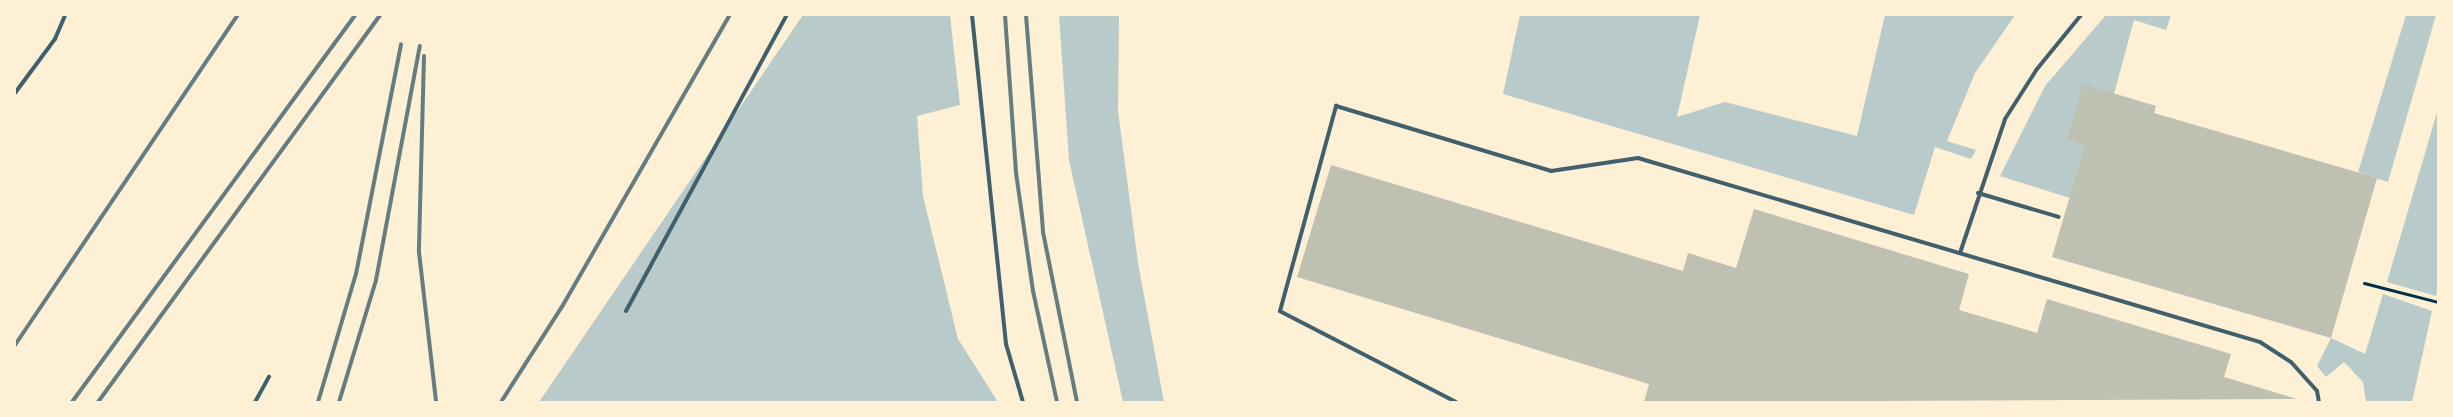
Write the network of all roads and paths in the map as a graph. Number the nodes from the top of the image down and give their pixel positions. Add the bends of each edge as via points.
1 (66, 15) edge
2 (787, 15) edge
3 (972, 15) edge
4 (2081, 15) edge
5 (15, 93) edge
6 (1978, 193) junction
7 (2059, 217) dead end
8 (1960, 253) junction
9 (2364, 283) dead end
10 (2438, 302) edge
11 (626, 311) dead end
12 (269, 377) dead end
13 (255, 402) edge
14 (1023, 402) edge
15 (1456, 402) edge
16 (2319, 402) edge

1 - 5 lane via 55,38
2 - 11 lane
3 - 14 lane via 1006,344
4 - 6 lane via 2037,69 2004,119
6 - 7 lane
6 - 8 lane
8 - 15 lane via 1638,158 1551,171 1336,106 1280,311
8 - 16 lane via 2260,342 2291,362 2317,391
9 - 10 path
12 - 13 lane

